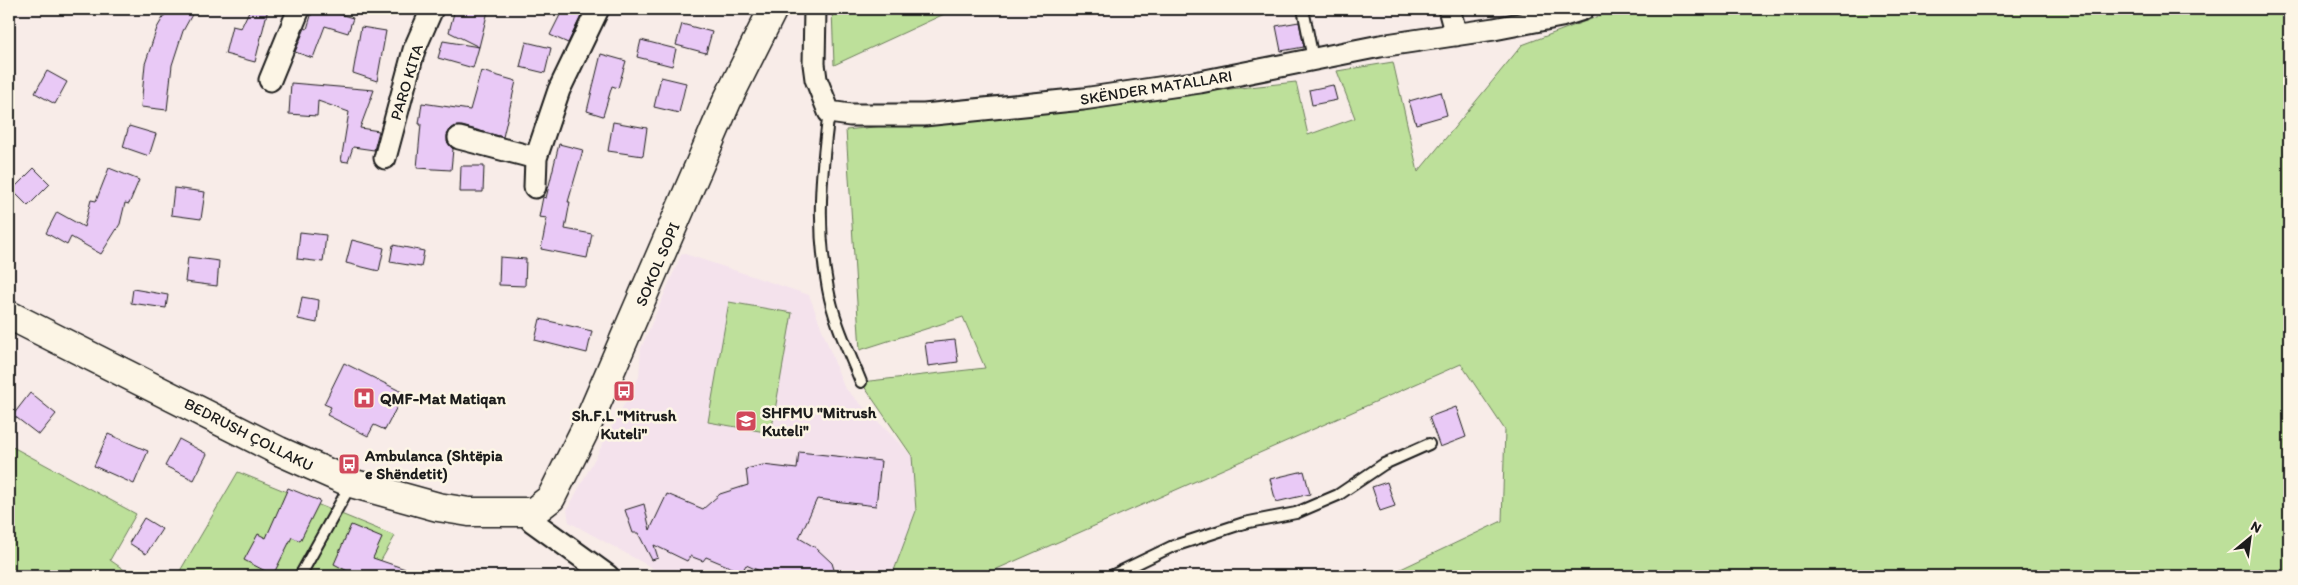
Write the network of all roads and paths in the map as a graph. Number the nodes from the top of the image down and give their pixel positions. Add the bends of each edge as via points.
1 (299, 9) edge
2 (432, 9) edge
3 (598, 9) edge
4 (773, 9) edge
5 (815, 9) edge
6 (1303, 9) edge
7 (1449, 9) edge
8 (1583, 9) edge
9 (1534, 15) edge
10 (1456, 35) junction
11 (1313, 58) junction
12 (270, 80) dead end
13 (829, 112) junction
14 (459, 138) dead end
15 (385, 158) dead end
16 (536, 158) junction
17 (535, 187) dead end
18 (9, 314) edge
19 (860, 382) dead end
20 (1429, 444) dead end
21 (351, 483) junction
22 (533, 512) junction
23 (300, 576) edge
24 (608, 576) edge
25 (1111, 576) edge

1 - 12 street
2 - 15 street, PARO KITA via 414,50
3 - 16 street via 559,90
4 - 22 street, SOKOL SOPI via 727,101 585,430 551,498
5 - 13 street via 816,80
6 - 11 lane
7 - 10 street
8 - 9 street, SKËNDER MATALLARI
9 - 10 street, SKËNDER MATALLARI
10 - 11 street, SKËNDER MATALLARI
11 - 13 street, SKËNDER MATALLARI via 1200,82 1030,105 924,115
13 - 19 lane via 820,187 824,264 835,317
14 - 16 street
16 - 17 street
18 - 21 street, BEDRUSH ÇOLLAKU via 279,451
20 - 25 lane via 1384,464 1338,495 1296,513 1244,523 1171,546
21 - 22 street, BEDRUSH ÇOLLAKU via 438,507 469,512
21 - 23 lane
22 - 24 street via 532,521

